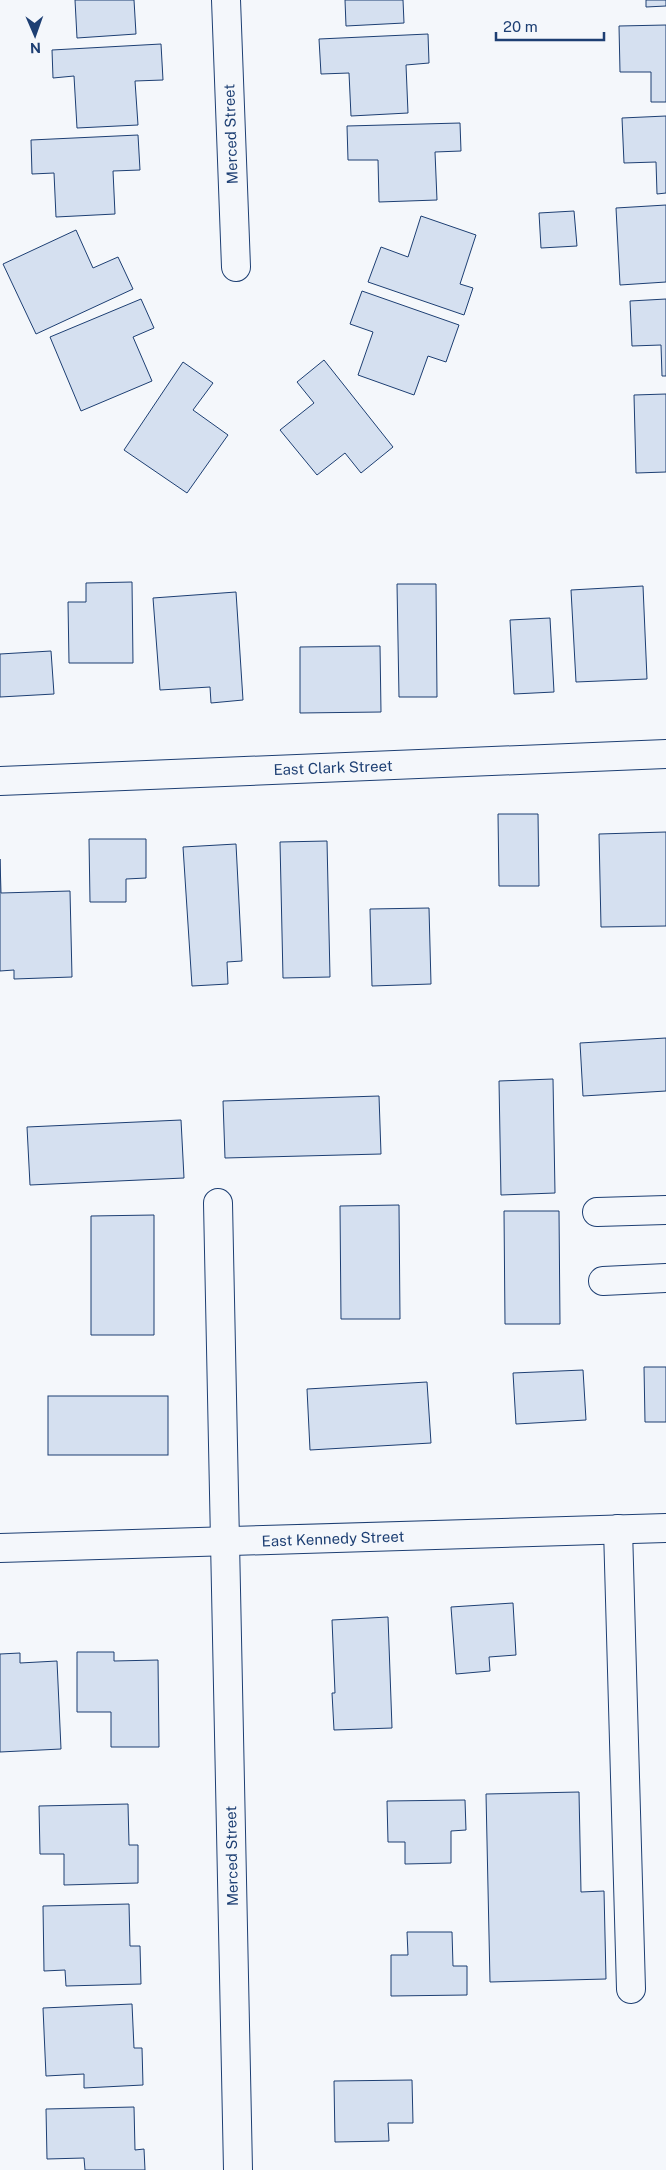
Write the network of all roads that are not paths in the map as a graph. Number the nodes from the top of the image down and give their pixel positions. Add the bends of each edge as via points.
1 (226, 0) edge
2 (236, 267) dead end
3 (666, 754) edge
4 (0, 782) edge
5 (218, 1204) dead end
6 (666, 1210) edge
7 (597, 1212) dead end
8 (666, 1278) edge
9 (603, 1281) dead end
10 (666, 1528) edge
11 (618, 1530) junction
12 (226, 1542) junction
13 (0, 1548) edge
14 (631, 1989) dead end
15 (238, 2170) edge

1 - 2 street, Merced Street
3 - 4 street, East Clark Street
5 - 12 street, Merced Street
6 - 7 street
8 - 9 street
10 - 11 street, East Kennedy Street
11 - 12 street, East Kennedy Street
11 - 14 street
12 - 13 street, East Kennedy Street
12 - 15 street, Merced Street

